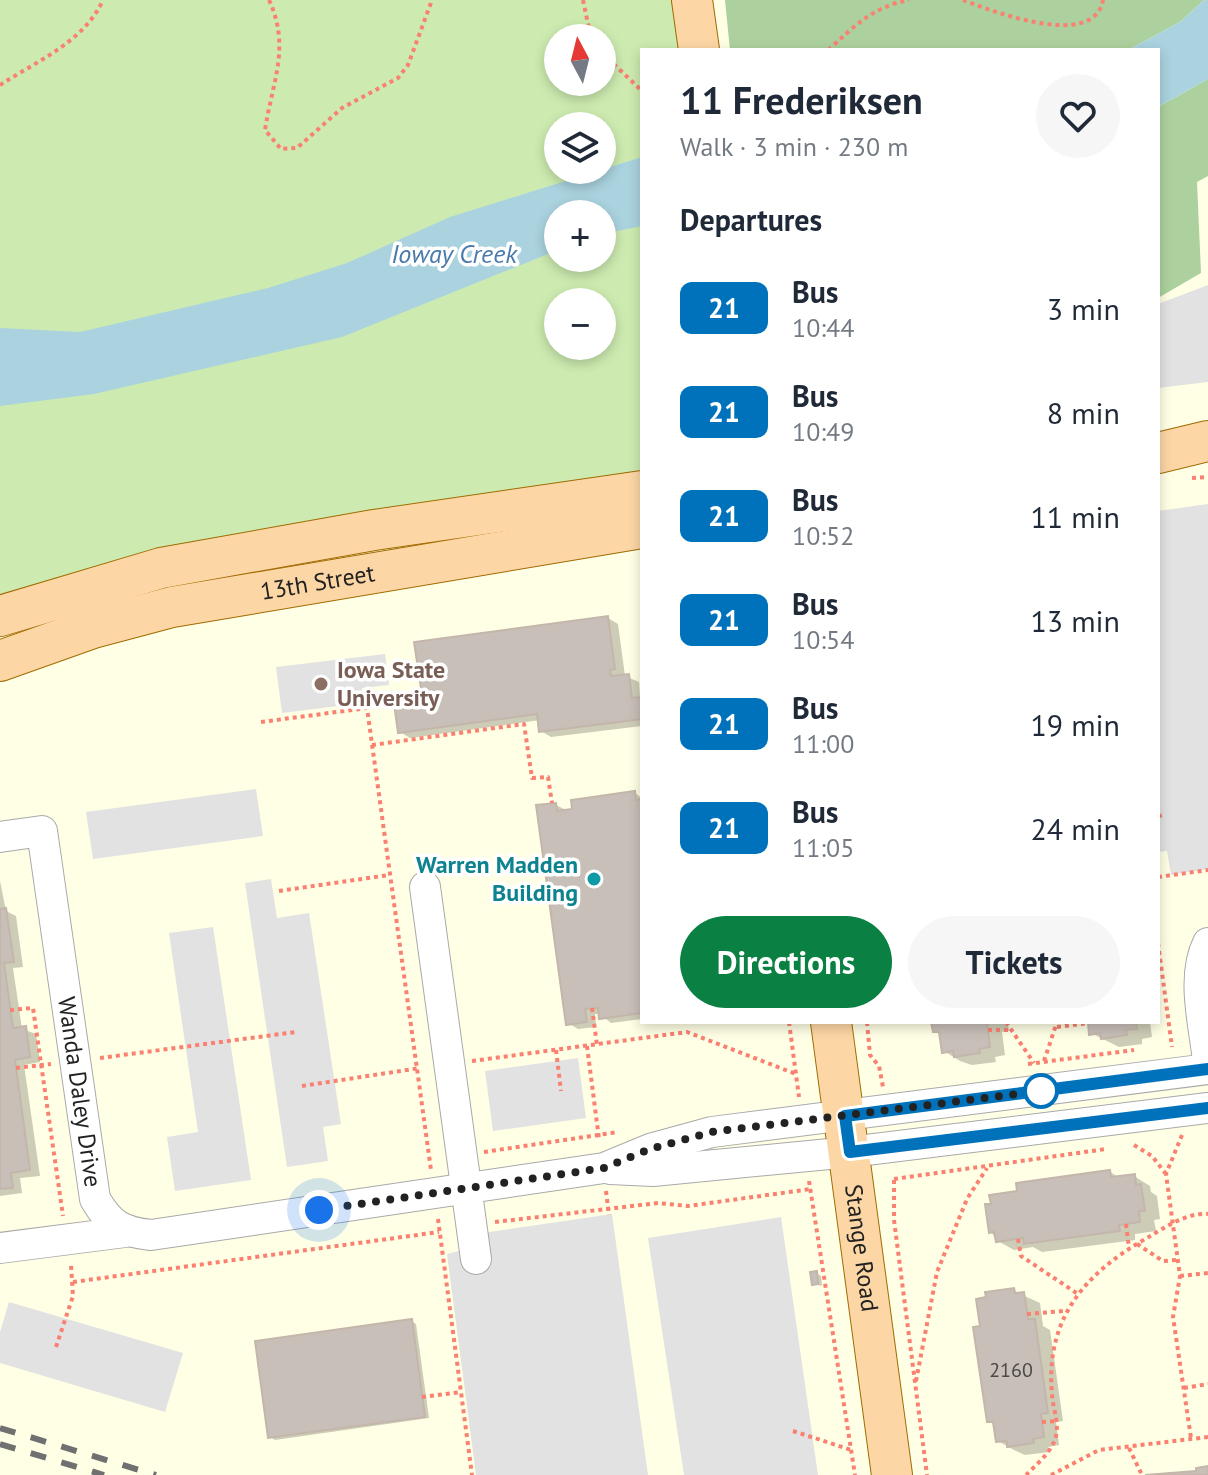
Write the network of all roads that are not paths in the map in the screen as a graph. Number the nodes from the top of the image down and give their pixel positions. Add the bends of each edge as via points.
1 (692, 0) edge
2 (699, 48) edge
3 (1208, 431) edge
4 (1160, 432) edge
5 (1208, 441) edge
6 (1160, 453) edge
7 (640, 491) edge
8 (640, 528) edge
9 (0, 616) edge
10 (0, 661) edge
11 (0, 837) edge
12 (425, 887) dead end
13 (1208, 943) edge
14 (831, 1024) edge
15 (1208, 1061) edge
16 (1208, 1069) edge
17 (1187, 1126) edge
18 (847, 1134) junction
19 (467, 1189) junction
20 (125, 1232) junction
21 (0, 1248) edge
22 (476, 1259) dead end
23 (892, 1475) edge

1 - 2 main road
3 - 4 main road
5 - 6 main road
7 - 9 main road, 13th Street via 189,562
8 - 10 main road, 13th Street via 172,607
11 - 20 street, Wanda Daley Drive via 42,831 95,1199 107,1220
12 - 19 street
13 - 15 street via 1200,980
14 - 18 main road, Stange Road
16 - 18 street
17 - 18 street
18 - 19 street via 653,1171 604,1168
18 - 23 main road, Stange Road
19 - 20 street via 151,1235
19 - 22 street
20 - 21 street

